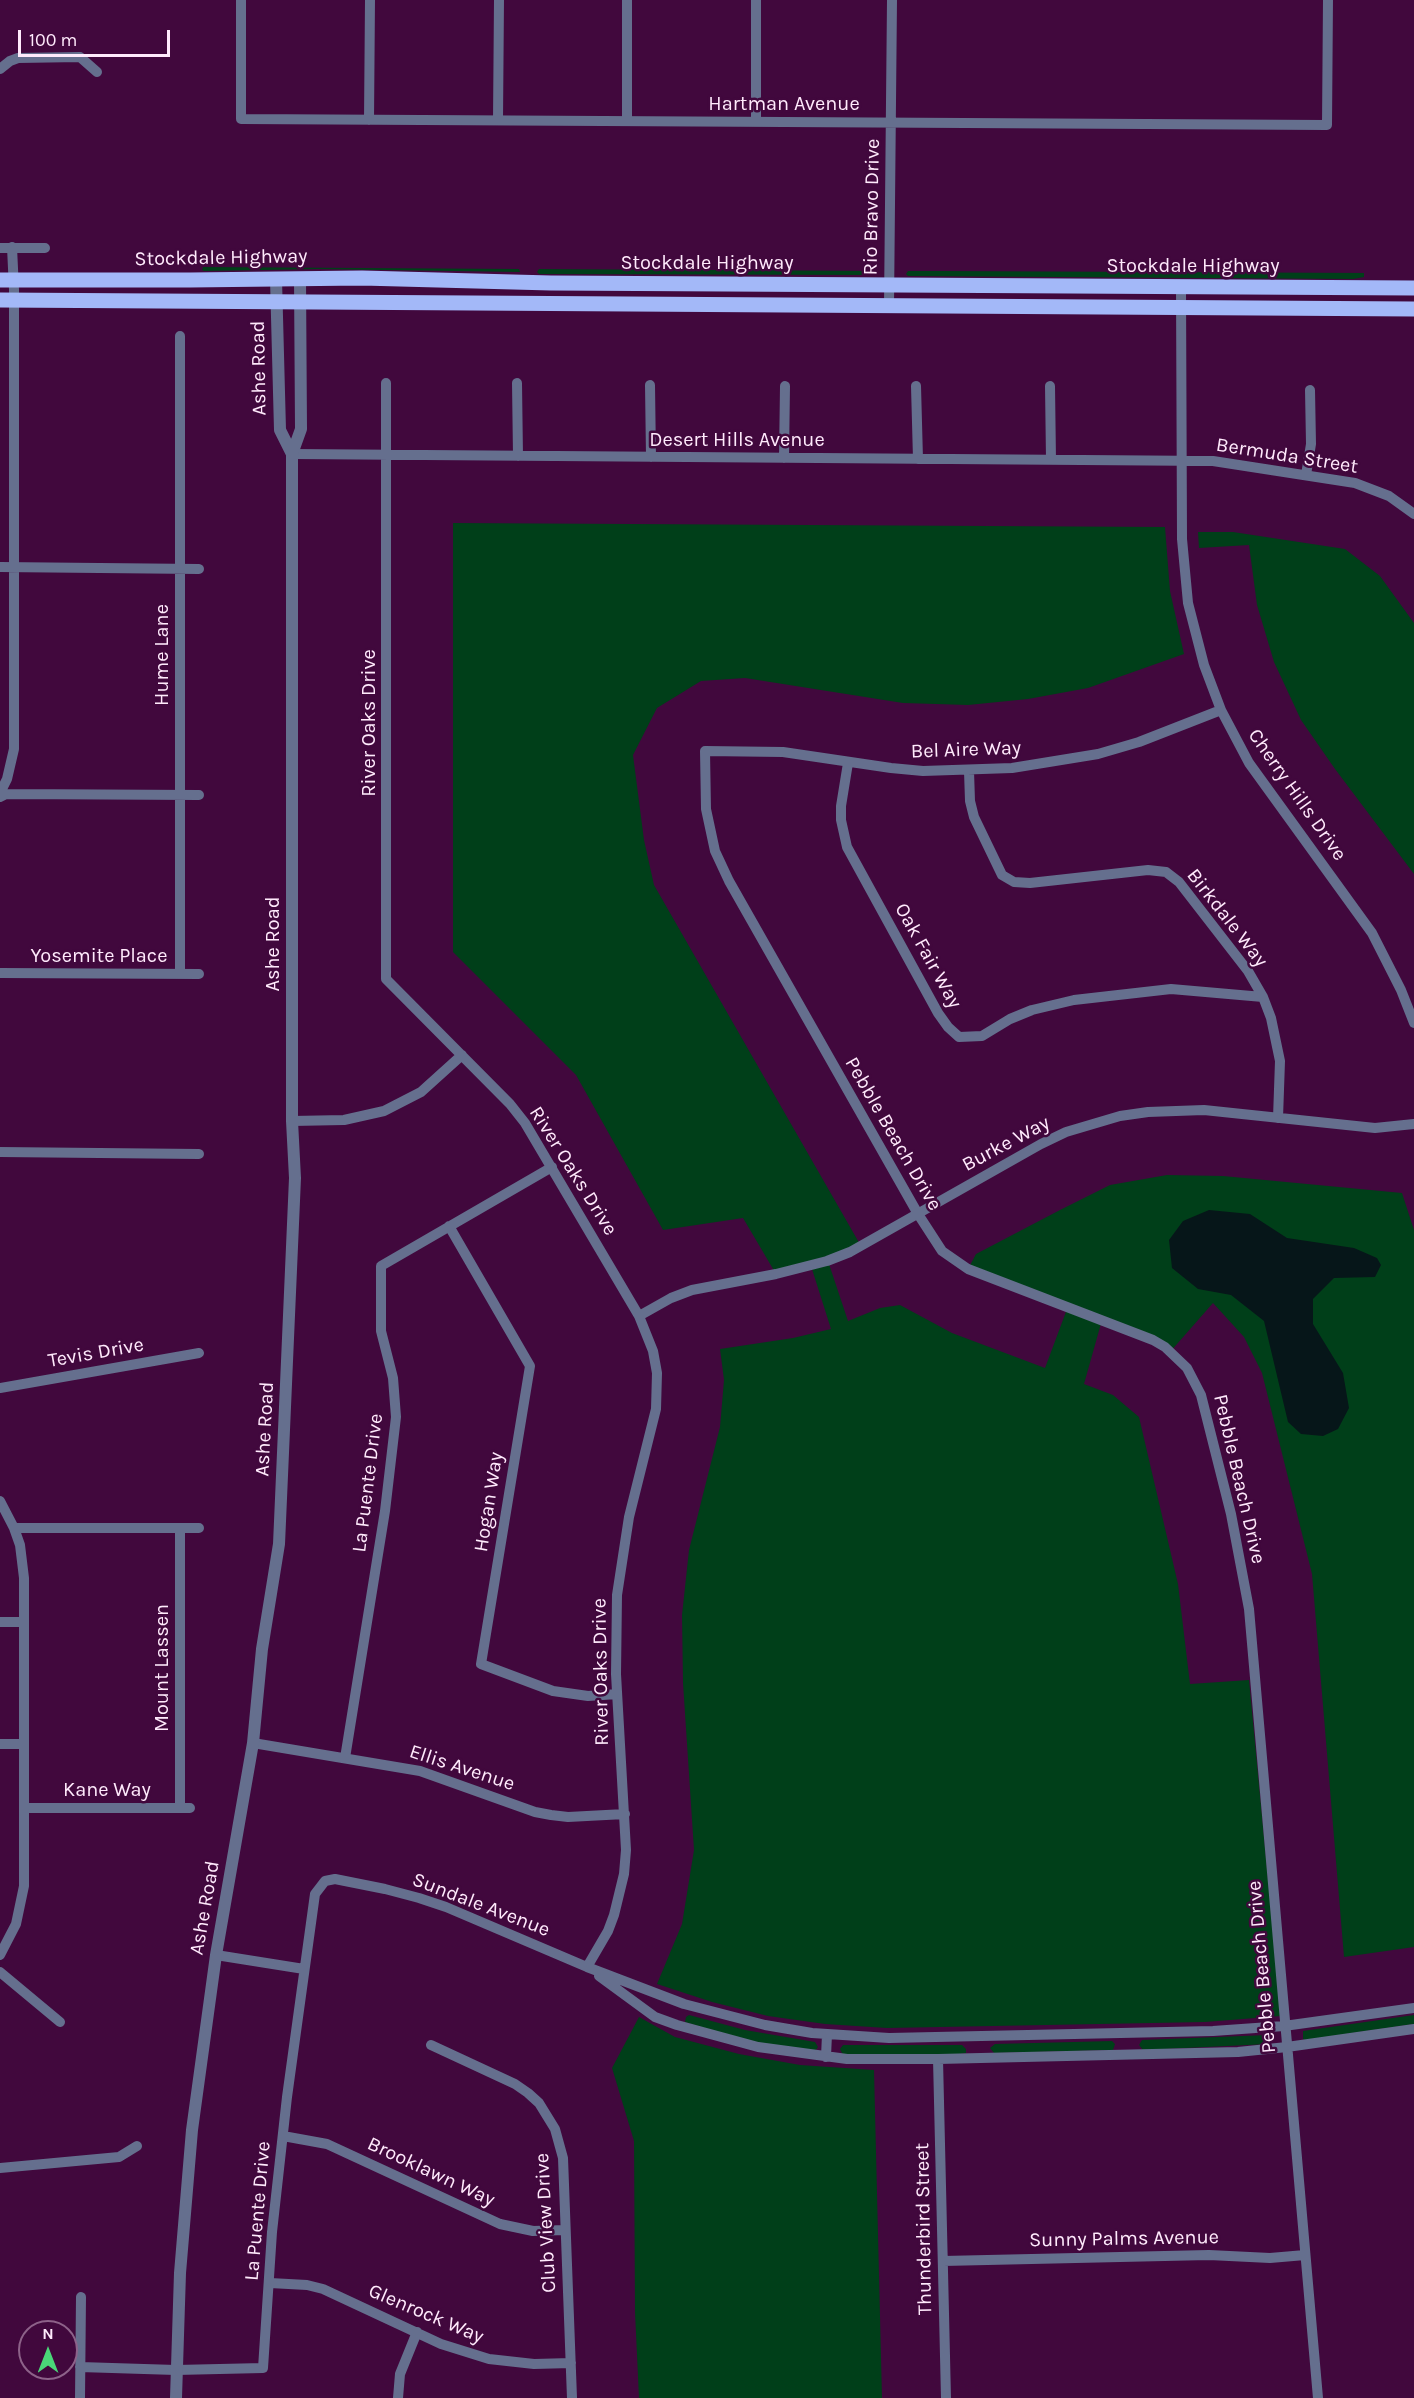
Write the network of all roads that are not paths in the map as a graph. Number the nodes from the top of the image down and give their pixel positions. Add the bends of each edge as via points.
1 (242, 0) edge
2 (370, 0) edge
3 (499, 0) edge
4 (627, 0) edge
5 (756, 0) edge
6 (892, 0) edge
7 (1328, 0) edge
8 (0, 69) edge
9 (97, 72) dead end
10 (369, 120) junction
11 (498, 120) junction
12 (627, 121) junction
13 (756, 122) junction
14 (891, 123) junction
15 (12, 247) junction
16 (0, 248) edge
17 (45, 248) dead end
18 (300, 278) junction
19 (276, 279) junction
20 (889, 285) junction
21 (1181, 287) junction
22 (1414, 288) edge
23 (8, 290) edge
24 (277, 303) junction
25 (301, 303) junction
26 (889, 306) junction
27 (1181, 308) junction
28 (1414, 309) edge
29 (180, 336) dead end
30 (386, 383) dead end
31 (517, 383) dead end
32 (650, 385) dead end
33 (785, 386) dead end
34 (916, 386) dead end
35 (1050, 386) dead end
36 (1310, 390) dead end
37 (292, 454) junction
38 (387, 456) junction
39 (518, 456) junction
40 (651, 457) junction
41 (784, 458) junction
42 (918, 459) junction
43 (1051, 460) junction
44 (1182, 460) junction
45 (1306, 475) junction
46 (1413, 512) edge
47 (0, 567) edge
48 (15, 567) junction
49 (180, 568) junction
50 (199, 569) dead end
51 (1221, 710) junction
52 (705, 751) joint
53 (848, 763) junction
54 (969, 771) junction
55 (0, 795) edge
56 (180, 795) junction
57 (199, 795) dead end
58 (0, 973) edge
59 (180, 974) junction
60 (199, 974) dead end
61 (1263, 997) junction
62 (1414, 1023) edge
63 (462, 1055) junction
64 (1278, 1118) junction
65 (292, 1121) junction
66 (1414, 1124) edge
67 (0, 1152) edge
68 (199, 1154) dead end
69 (552, 1167) junction
70 (918, 1214) junction
71 (449, 1226) junction
72 (639, 1316) junction
73 (199, 1353) dead end
74 (0, 1388) edge
75 (0, 1501) edge
76 (199, 1527) dead end
77 (14, 1528) junction
78 (180, 1528) junction
79 (0, 1622) edge
80 (24, 1622) junction
81 (617, 1694) junction
82 (253, 1743) junction
83 (0, 1744) edge
84 (24, 1744) junction
85 (345, 1758) junction
86 (24, 1808) junction
87 (185, 1808) joint
88 (624, 1814) junction
89 (325, 1881) joint
90 (216, 1954) junction
91 (0, 1955) edge
92 (586, 1967) junction
93 (304, 1969) junction
94 (0, 1972) edge
95 (1414, 2008) edge
96 (60, 2022) dead end
97 (1284, 2026) junction
98 (1414, 2029) edge
99 (1124, 2033) junction
100 (827, 2034) junction
101 (978, 2037) junction
102 (431, 2045) dead end
103 (1287, 2047) junction
104 (1124, 2055) junction
105 (826, 2057) junction
106 (979, 2058) junction
107 (938, 2059) junction
108 (283, 2136) junction
109 (137, 2146) dead end
110 (0, 2168) edge
111 (565, 2230) junction
112 (1305, 2255) junction
113 (943, 2262) junction
114 (270, 2283) junction
115 (81, 2297) dead end
116 (417, 2332) junction
117 (570, 2363) junction
118 (80, 2367) junction
119 (176, 2370) junction
120 (80, 2398) edge
121 (176, 2398) edge
122 (398, 2398) edge
123 (572, 2398) edge
124 (946, 2398) edge
125 (1318, 2398) edge

1 - 10 street, Hartman Avenue via 241,119
2 - 10 street
3 - 11 street
4 - 12 street
5 - 13 street
6 - 14 street, Rio Bravo Drive
7 - 14 street, Hartman Avenue via 1327,125
8 - 9 street via 18,58 80,57
10 - 11 street, Hartman Avenue
11 - 12 street, Hartman Avenue
12 - 13 street, Hartman Avenue
13 - 14 street, Hartman Avenue
14 - 20 street, Rio Bravo Drive
15 - 16 street
15 - 17 street
15 - 23 street
18 - 19 main road, Stockdale Highway
18 - 20 main road, Stockdale Highway
18 - 25 street, Ashe Road
19 - 23 main road, Stockdale Highway
19 - 24 street, Ashe Road
20 - 21 main road, Stockdale Highway
20 - 26 street, Rio Bravo Drive
21 - 22 main road, Stockdale Highway
21 - 27 street, Cherry Hills Drive
23 - 24 main road, Stockdale Highway
23 - 48 street
24 - 25 main road, Stockdale Highway
24 - 37 street, Ashe Road via 280,430
25 - 26 main road, Stockdale Highway
25 - 37 street, Ashe Road via 301,429
26 - 27 main road, Stockdale Highway
27 - 28 main road, Stockdale Highway
27 - 44 street, Cherry Hills Drive
29 - 49 street, Hume Lane
30 - 38 street, River Oaks Drive
31 - 39 street
32 - 40 street
33 - 41 street
34 - 42 street
35 - 43 street
36 - 45 street via 1311,444
37 - 38 street, Desert Hills Avenue
37 - 65 street, Ashe Road
38 - 39 street, Desert Hills Avenue
38 - 63 street, River Oaks Drive via 386,979
39 - 40 street, Desert Hills Avenue
40 - 41 street, Desert Hills Avenue
41 - 42 street, Desert Hills Avenue
42 - 43 street, Desert Hills Avenue
43 - 44 street, Desert Hills Avenue
44 - 45 street, Bermuda Street
44 - 51 street, Cherry Hills Drive via 1182,539 1188,603
45 - 46 street, Bermuda Street via 1371,488
47 - 48 street
48 - 49 street
48 - 55 street via 14,749
49 - 50 street
49 - 56 street, Hume Lane
51 - 54 street, Bel Aire Way via 1098,754
51 - 62 street, Cherry Hills Drive via 1266,790 1372,933
52 - 53 street, Bel Aire Way via 783,752
52 - 70 street, Pebble Beach Drive via 706,809 723,870
53 - 54 street, Bel Aire Way via 923,771
53 - 61 street, Oak Fair Way via 841,806 848,847 938,1013 959,1037 982,1036 1032,1010 1074,1000 1171,989
54 - 61 street, Birkdale Way via 974,817 1002,875 1014,882 1030,883 1148,870 1166,872 1179,882 1248,970
55 - 56 street
56 - 57 street
56 - 59 street, Hume Lane
58 - 59 street, Yosemite Place
59 - 60 street, Yosemite Place
61 - 64 street, Birkdale Way via 1280,1061
63 - 65 street via 421,1092 384,1111 344,1120
63 - 69 street, River Oaks Drive via 510,1104
64 - 66 street, Burke Way via 1375,1128
64 - 70 street, Burke Way via 1176,1110 1093,1123 1041,1144
65 - 82 street, Ashe Road via 295,1178 279,1544 262,1649
67 - 68 street
69 - 71 street, La Puente Drive
69 - 72 street, River Oaks Drive
70 - 72 street, Burke Way via 827,1261 710,1284 671,1298
70 - 97 street, Pebble Beach Drive via 933,1239 954,1261 968,1269 1153,1340 1178,1357 1201,1395 1231,1514 1249,1609
71 - 81 street, Hogan Way via 530,1366 481,1664 562,1693
71 - 85 street, La Puente Drive via 381,1266 381,1331 393,1378 396,1417 385,1511
72 - 81 street, River Oaks Drive via 653,1351 657,1392 621,1556 615,1634
73 - 74 street, Tevis Drive
75 - 77 street
76 - 78 street
77 - 78 street
77 - 80 street via 23,1566
78 - 87 street, Mount Lassen
79 - 80 street
80 - 84 street
81 - 88 street, River Oaks Drive
82 - 85 street, Ellis Avenue
82 - 90 street, Ashe Road
83 - 84 street
84 - 86 street
85 - 88 street, Ellis Avenue via 428,1773 535,1812 568,1817
86 - 87 street, Kane Way
86 - 91 street via 21,1905
88 - 92 street, River Oaks Drive via 626,1850 620,1895 608,1931
89 - 92 street, Sundale Avenue via 334,1879 428,1901
89 - 93 street, La Puente Drive via 315,1894
90 - 93 street
90 - 119 street, Ashe Road via 192,2130 180,2264
92 - 100 street, Sundale Avenue via 718,2014
92 - 105 street, Sundale Avenue via 656,2018 758,2047
93 - 108 street, La Puente Drive
94 - 96 street
95 - 97 street, Sundale Avenue
97 - 99 street, Sundale Avenue
97 - 103 street, Pebble Beach Drive
98 - 103 street, Sundale Avenue
99 - 101 street, Sundale Avenue
99 - 104 street
100 - 101 street, Sundale Avenue
100 - 105 street
101 - 106 street
102 - 111 street, Club View Drive via 515,2084 549,2116 562,2158
103 - 104 street, Sundale Avenue
103 - 112 street, Pebble Beach Drive
104 - 106 street, Sundale Avenue
105 - 107 street, Sundale Avenue
106 - 107 street, Sundale Avenue
107 - 113 street, Thunderbird Street
108 - 111 street, Brooklawn Way via 327,2144 501,2224 533,2231
108 - 114 street, La Puente Drive
109 - 110 street via 119,2157
111 - 117 street, Club View Drive
112 - 113 street, Sunny Palms Avenue
112 - 125 street, Pebble Beach Drive
113 - 124 street, Thunderbird Street
114 - 116 street, Glenrock Way via 307,2284 323,2289
114 - 119 street, La Puente Drive via 263,2368
115 - 118 street
116 - 117 street, Glenrock Way via 489,2359
116 - 122 street via 400,2374
117 - 123 street, Club View Drive
118 - 119 street, La Puente Drive
118 - 120 street
119 - 121 street, Ashe Road

